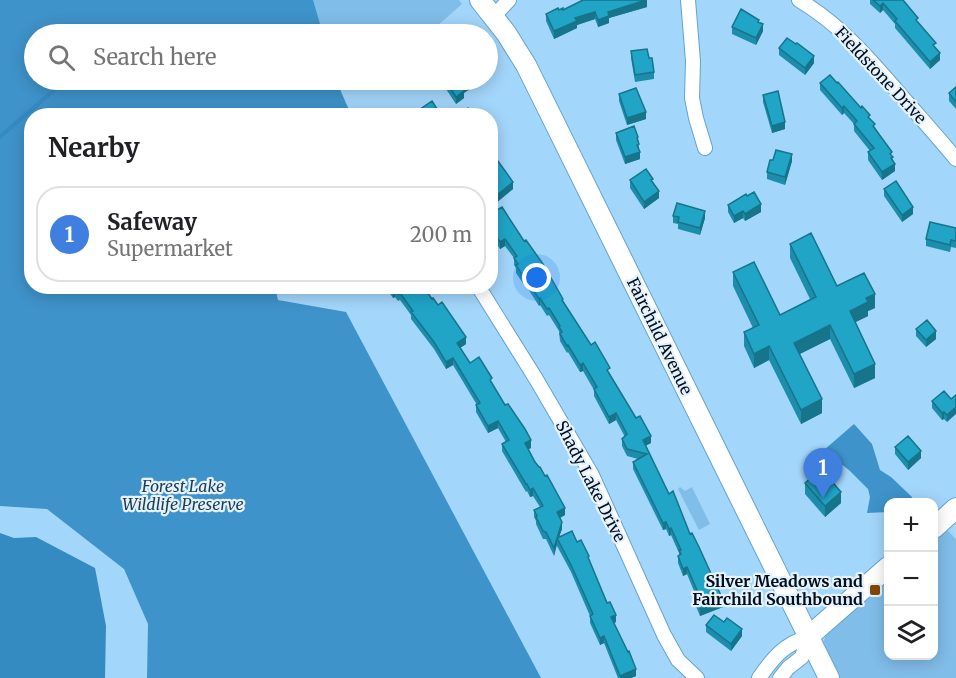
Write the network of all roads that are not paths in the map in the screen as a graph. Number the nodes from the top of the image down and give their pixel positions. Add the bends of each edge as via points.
1 (480, 0) edge
2 (509, 0) edge
3 (688, 0) edge
4 (799, 0) edge
5 (494, 16) junction
6 (705, 148) dead end
7 (956, 159) edge
8 (483, 294) edge
9 (956, 508) edge
10 (938, 524) edge
11 (884, 570) edge
12 (808, 637) junction
13 (697, 678) edge
14 (759, 678) edge
15 (780, 678) edge
16 (829, 678) edge

1 - 5 main road, Fairchild Avenue
2 - 5 street
3 - 6 street via 693,98
4 - 7 street, Fieldstone Drive via 846,35
5 - 12 main road, Fairchild Avenue via 526,65
8 - 13 street, Shady Lake Drive via 592,475 664,635 678,660
9 - 10 main road
11 - 12 main road
12 - 14 street via 794,641 782,651
12 - 15 street via 802,657
12 - 16 main road, Fairchild Avenue

